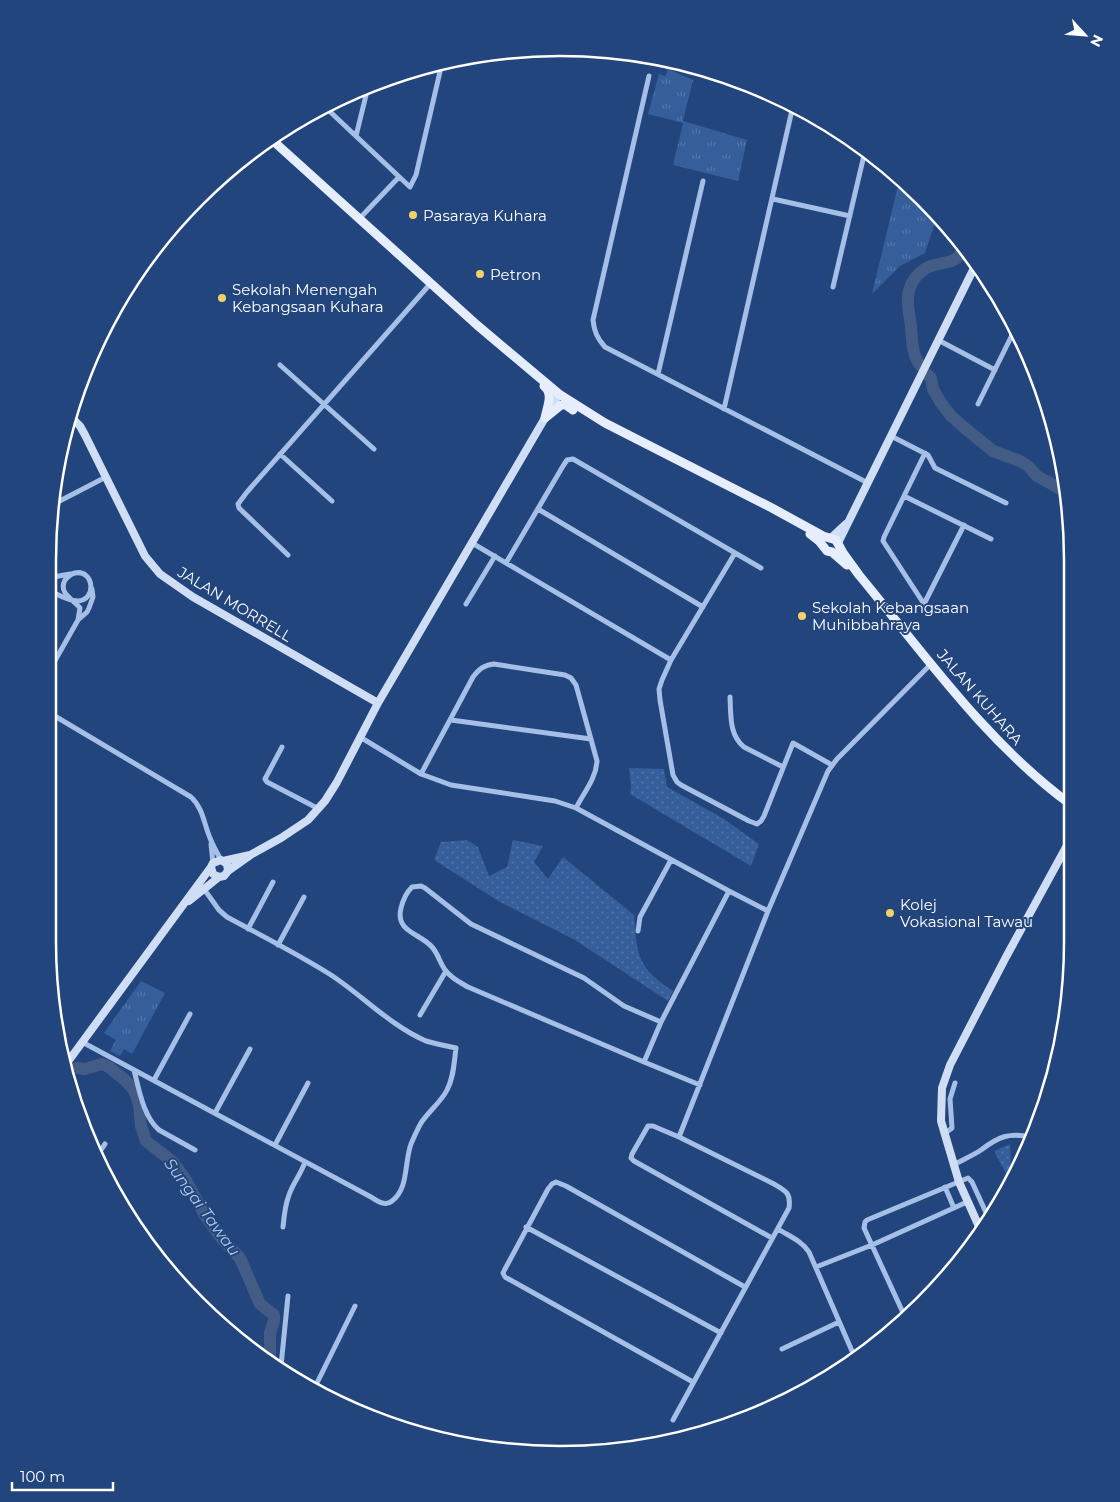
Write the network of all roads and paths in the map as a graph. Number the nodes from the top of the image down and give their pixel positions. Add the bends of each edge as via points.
1 (440, 71) edge
2 (650, 76) dead end
3 (366, 95) edge
4 (330, 112) edge
5 (791, 113) edge
6 (356, 136) junction
7 (276, 144) edge
8 (863, 158) edge
9 (399, 177) junction
10 (703, 181) dead end
11 (773, 199) junction
12 (850, 216) junction
13 (359, 219) junction
14 (973, 271) edge
15 (431, 283) junction
16 (833, 287) dead end
17 (1012, 336) edge
18 (938, 340) junction
19 (280, 365) dead end
20 (995, 370) junction
21 (658, 374) junction
22 (539, 379) junction
23 (559, 394) junction
24 (324, 404) junction
25 (978, 404) dead end
26 (724, 409) junction
27 (545, 418) junction
28 (76, 422) edge
29 (605, 423) junction
30 (890, 436) junction
31 (374, 450) dead end
32 (925, 453) junction
33 (280, 454) junction
34 (106, 477) junction
35 (868, 483) junction
36 (904, 496) junction
37 (60, 501) edge
38 (332, 501) dead end
39 (1006, 503) dead end
40 (538, 509) junction
41 (964, 525) junction
42 (991, 539) dead end
43 (832, 542) junction
44 (472, 543) junction
45 (735, 553) junction
46 (288, 555) dead end
47 (494, 556) junction
48 (506, 563) junction
49 (761, 568) dead end
50 (72, 574) junction
51 (859, 575) junction
52 (56, 577) edge
53 (92, 586) junction
54 (56, 593) edge
55 (71, 599) junction
56 (466, 604) dead end
57 (703, 607) junction
58 (78, 620) junction
59 (56, 659) edge
60 (671, 660) junction
61 (931, 663) junction
62 (730, 697) dead end
63 (378, 703) junction
64 (56, 717) edge
65 (451, 720) junction
66 (360, 737) junction
67 (591, 738) junction
68 (282, 747) dead end
69 (832, 766) junction
70 (783, 767) junction
71 (422, 774) junction
72 (1064, 800) edge
73 (576, 808) junction
74 (319, 809) junction
75 (1064, 851) edge
76 (252, 854) junction
77 (671, 860) junction
78 (217, 863) junction
79 (228, 871) junction
80 (219, 877) junction
81 (273, 882) dead end
82 (204, 889) junction
83 (729, 891) junction
84 (304, 897) dead end
85 (178, 911) junction
86 (768, 911) junction
87 (248, 929) junction
88 (638, 930) dead end
89 (278, 945) junction
90 (446, 971) junction
91 (190, 1014) dead end
92 (420, 1015) dead end
93 (661, 1022) junction
94 (82, 1042) junction
95 (250, 1049) dead end
96 (70, 1059) edge
97 (644, 1062) junction
98 (134, 1070) junction
99 (154, 1080) junction
100 (308, 1083) dead end
101 (955, 1083) dead end
102 (700, 1084) junction
103 (215, 1113) junction
104 (944, 1134) junction
105 (1025, 1136) edge
106 (679, 1137) junction
107 (105, 1144) dead end
108 (275, 1145) junction
109 (101, 1149) edge
110 (195, 1150) dead end
111 (305, 1162) junction
112 (953, 1165) junction
113 (959, 1182) junction
114 (945, 1187) junction
115 (967, 1202) junction
116 (954, 1208) junction
117 (986, 1211) edge
118 (978, 1224) edge
119 (283, 1227) dead end
120 (526, 1227) junction
121 (778, 1229) junction
122 (772, 1238) junction
123 (872, 1245) junction
124 (816, 1267) junction
125 (745, 1287) junction
126 (288, 1296) dead end
127 (355, 1306) dead end
128 (903, 1311) edge
129 (839, 1322) junction
130 (721, 1333) junction
131 (782, 1348) dead end
132 (852, 1352) edge
133 (281, 1362) edge
134 (693, 1382) junction
135 (317, 1383) edge
136 (673, 1420) dead end

1 - 9 street via 416,175 410,187
2 - 21 street via 593,320 594,330 605,347
3 - 6 street
4 - 6 street
5 - 11 street
6 - 9 street
7 - 13 main road
8 - 12 street
9 - 13 street
10 - 21 street
11 - 12 street
11 - 26 street
12 - 16 street
13 - 15 main road
14 - 18 street
15 - 22 main road
15 - 24 street
17 - 20 street
18 - 20 street
18 - 30 street
19 - 24 street
20 - 25 street
21 - 26 street
22 - 23 main road
22 - 27 main road via 550,394
23 - 27 street
23 - 29 main road
24 - 31 street
24 - 33 street
26 - 35 street
27 - 29 main road via 564,405 598,424
27 - 44 street
28 - 34 street, JALAN MORRELL
29 - 43 main road
30 - 32 street
30 - 35 street
32 - 36 street
32 - 39 street via 935,468
33 - 38 street
33 - 46 street via 238,504
34 - 37 street
34 - 63 street, JALAN MORRELL via 145,556 160,574 200,601
35 - 43 street via 849,521
36 - 41 street
36 - 41 street via 883,541 924,604
40 - 45 street via 567,460 573,459
40 - 48 street
40 - 57 street
41 - 42 street
43 - 51 main road
43 - 51 main road via 837,550 832,552
44 - 47 street
44 - 63 street
45 - 49 street
45 - 57 street
47 - 48 street
47 - 56 street
48 - 60 street
50 - 52 street
50 - 53 street via 85,575
50 - 55 street via 64,584 65,593
51 - 61 main road, JALAN KUHARA
53 - 55 street via 85,599
53 - 58 street via 94,598 87,612
54 - 55 street
55 - 58 street via 80,608
57 - 60 street
58 - 59 street
60 - 70 street via 659,689 670,767 677,782 758,824
61 - 69 street
61 - 72 main road, JALAN KUHARA via 1011,755
62 - 70 street via 732,730 739,743
63 - 66 street
64 - 78 street via 191,797 200,809
65 - 67 street
65 - 67 street via 479,669 494,664 571,678 576,685
65 - 71 street
66 - 71 street
66 - 74 street
67 - 73 street via 596,767
68 - 74 street via 265,779
69 - 70 street via 793,743
69 - 86 street
71 - 73 street via 451,785 555,800
73 - 77 street
74 - 76 street via 308,820
75 - 104 street via 950,1065 941,1100
76 - 78 street
76 - 79 street
77 - 83 street
77 - 88 street via 640,917
78 - 79 street via 228,866
78 - 80 street via 212,874
78 - 85 street
79 - 80 street
80 - 82 street
81 - 87 street
82 - 85 street
82 - 87 street via 219,910
83 - 86 street
83 - 93 street
84 - 89 street
85 - 94 street
86 - 102 street
87 - 89 street
89 - 111 street via 332,976 404,1029 425,1040 456,1048 449,1087 418,1129 408,1155 403,1185 389,1203 376,1200
90 - 92 street
90 - 93 street via 434,949 402,923 400,911 412,887 425,888 471,924 584,978 624,1006
90 - 97 street via 468,987
91 - 99 street
93 - 97 street
94 - 96 street
94 - 98 street
95 - 103 street
97 - 102 street
98 - 99 street
98 - 110 street via 154,1126
99 - 103 street
100 - 108 street
101 - 104 street via 950,1100 952,1128
102 - 106 street
103 - 108 street
104 - 112 street
105 - 112 street via 1001,1137
106 - 121 street via 788,1194 789,1208
106 - 122 street via 648,1126 631,1158
107 - 109 street
108 - 111 street
111 - 119 street via 289,1194
112 - 113 street
113 - 114 street
113 - 115 street
113 - 117 street via 971,1179
114 - 116 street
114 - 123 street via 867,1220 864,1228
115 - 116 street
115 - 118 street
116 - 123 street
120 - 125 street via 548,1189 556,1182
120 - 130 street
120 - 134 street via 505,1269 505,1277
121 - 122 street
121 - 124 street via 804,1245
122 - 125 street
123 - 124 street
123 - 128 street
124 - 129 street
125 - 130 street
126 - 133 street
127 - 135 street
129 - 131 street
129 - 132 street
130 - 134 street
134 - 136 street

